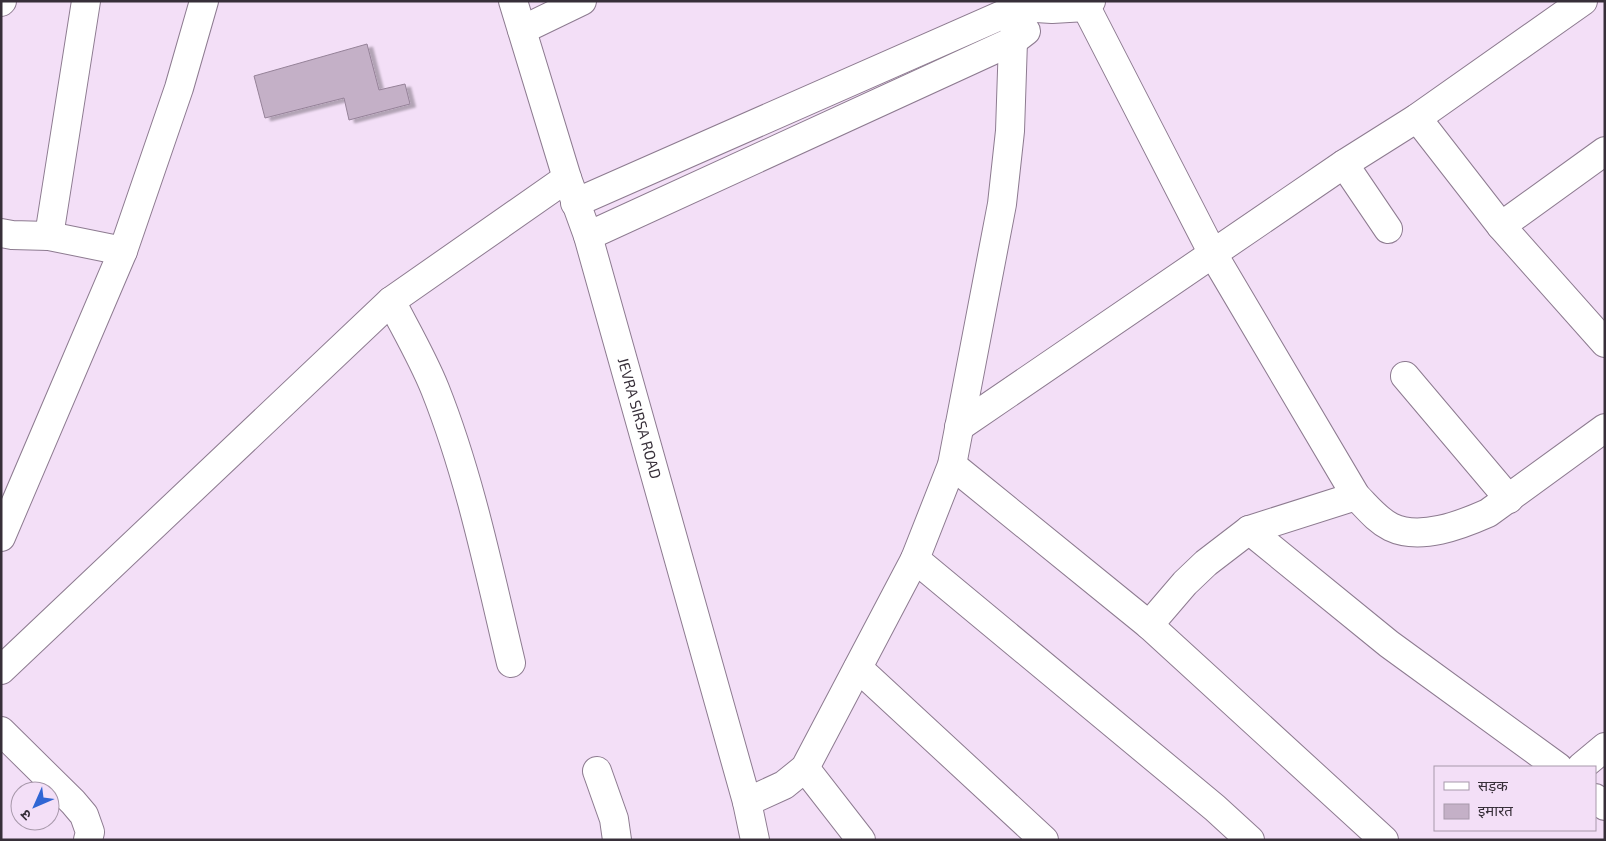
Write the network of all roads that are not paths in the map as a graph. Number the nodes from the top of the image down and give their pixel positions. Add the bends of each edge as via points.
1 (86, 1) edge
2 (204, 1) edge
3 (513, 1) edge
4 (582, 1) edge
5 (1583, 1) edge
6 (1020, 4) edge
7 (1088, 4) edge
8 (1052, 9) junction
9 (522, 30) junction
10 (1013, 41) junction
11 (1416, 118) junction
12 (1605, 151) edge
13 (1344, 164) junction
14 (571, 190) junction
15 (1500, 226) junction
16 (1388, 229) dead end
17 (50, 236) junction
18 (588, 236) junction
19 (5, 239) edge
20 (123, 251) junction
21 (1212, 254) junction
22 (391, 301) junction
23 (1605, 343) edge
24 (1405, 376) dead end
25 (959, 427) junction
26 (1605, 428) edge
27 (952, 465) junction
28 (1356, 496) junction
29 (1509, 499) junction
30 (1249, 530) junction
31 (1, 537) edge
32 (915, 559) junction
33 (1149, 625) junction
34 (512, 663) dead end
35 (858, 668) junction
36 (1, 670) edge
37 (1, 731) edge
38 (1605, 747) edge
39 (1557, 766) edge
40 (1582, 766) edge
41 (805, 768) junction
42 (597, 771) dead end
43 (747, 802) junction
44 (91, 837) edge
45 (617, 840) edge
46 (755, 840) edge
47 (861, 840) edge
48 (1044, 840) edge
49 (1250, 840) edge
50 (1384, 840) edge

1 - 17 street
2 - 20 street via 179,88
3 - 9 street, JEVRA SIRSA ROAD
4 - 9 street
5 - 11 street
6 - 8 street
6 - 10 street
6 - 14 street
7 - 8 street
7 - 21 street
8 - 10 street
9 - 14 street, JEVRA SIRSA ROAD
10 - 18 street
10 - 25 street via 1010,130 1002,204
11 - 13 street
11 - 15 street
12 - 15 street
13 - 16 street
13 - 21 street
14 - 18 street, JEVRA SIRSA ROAD
14 - 22 street
15 - 23 street
17 - 19 street
17 - 20 street
18 - 43 street, JEVRA SIRSA ROAD
20 - 31 street
21 - 25 street
21 - 28 street
22 - 34 street via 434,388 459,461 475,511
22 - 36 street
24 - 29 street
25 - 27 street
26 - 29 street
27 - 32 street
27 - 33 street
28 - 29 street via 1373,514 1392,527 1410,532 1441,530 1466,523 1488,514
28 - 30 street
30 - 33 street via 1185,583
30 - 39 street via 1389,644
32 - 35 street
32 - 49 street
33 - 50 street
35 - 41 street
35 - 48 street
37 - 44 street via 73,802 84,815
38 - 40 street
41 - 43 street via 784,785
41 - 47 street
42 - 45 street via 614,819
43 - 46 street, JEVRA SIRSA ROAD

